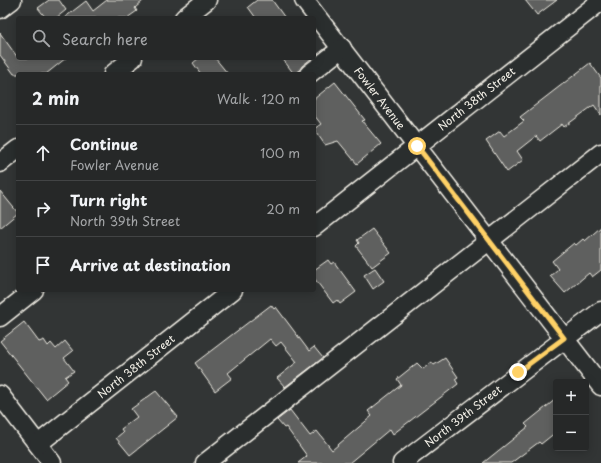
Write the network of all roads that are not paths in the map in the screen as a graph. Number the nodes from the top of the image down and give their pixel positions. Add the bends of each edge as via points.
1 (12, 0) edge
2 (207, 0) edge
3 (304, 0) edge
4 (601, 1) edge
5 (0, 9) edge
6 (187, 16) edge
7 (342, 48) junction
8 (130, 60) edge
9 (116, 72) edge
10 (312, 72) edge
11 (417, 146) junction
12 (16, 150) edge
13 (601, 154) edge
14 (0, 163) edge
15 (316, 225) edge
16 (490, 241) junction
17 (31, 292) edge
18 (230, 292) edge
19 (601, 311) edge
20 (0, 317) edge
21 (564, 338) junction
22 (601, 386) edge
23 (0, 395) edge
24 (38, 444) junction
25 (52, 463) edge
26 (205, 463) edge
27 (402, 463) edge

1 - 5 street
2 - 6 street
3 - 7 street, Fowler Avenue
4 - 11 street, North 38th Street
7 - 10 street
7 - 11 street, Fowler Avenue
8 - 9 street
11 - 15 street, North 38th Street
11 - 16 street, Fowler Avenue
12 - 14 street
13 - 16 street
16 - 21 street, Fowler Avenue
16 - 26 street
17 - 20 street
18 - 24 street, North 38th Street
19 - 21 street, North 39th Street
21 - 22 street, Fowler Avenue
21 - 27 street, North 39th Street
23 - 24 street
24 - 25 street

